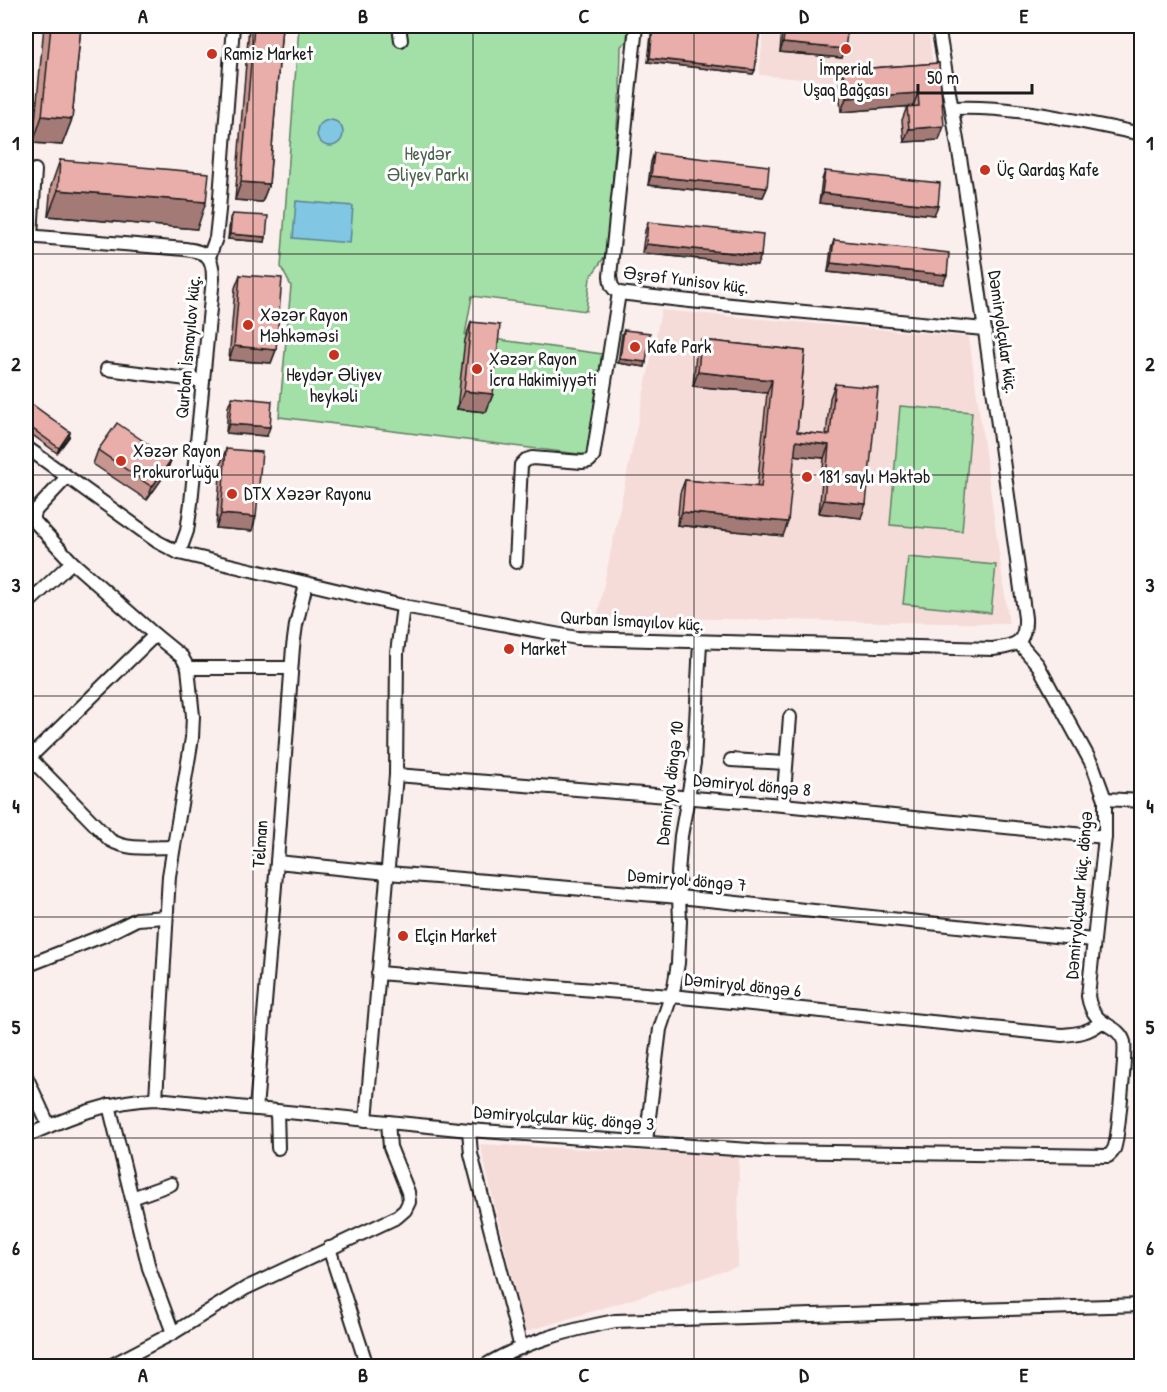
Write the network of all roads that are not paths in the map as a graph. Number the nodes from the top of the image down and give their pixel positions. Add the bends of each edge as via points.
1 (233, 26) edge
2 (399, 26) edge
3 (636, 26) edge
4 (938, 26) edge
5 (401, 40) dead end
6 (952, 108) junction
7 (1142, 134) edge
8 (35, 170) dead end
9 (28, 236) edge
10 (209, 257) junction
11 (619, 293) junction
12 (984, 329) junction
13 (107, 369) dead end
14 (203, 381) junction
15 (26, 447) edge
16 (67, 477) junction
17 (179, 553) junction
18 (72, 562) junction
19 (516, 562) dead end
20 (306, 584) junction
21 (26, 605) edge
22 (403, 606) junction
23 (155, 635) junction
24 (700, 642) junction
25 (1018, 642) junction
26 (188, 668) junction
27 (291, 668) junction
28 (790, 717) dead end
29 (27, 758) edge
30 (731, 760) dead end
31 (786, 763) junction
32 (396, 775) junction
33 (688, 797) junction
34 (1106, 799) junction
35 (1142, 801) edge
36 (783, 805) junction
37 (1105, 837) junction
38 (173, 848) junction
39 (278, 862) junction
40 (388, 873) junction
41 (679, 897) junction
42 (166, 917) junction
43 (1093, 940) junction
44 (26, 966) edge
45 (378, 973) junction
46 (671, 996) junction
47 (1101, 1022) junction
48 (26, 1076) edge
49 (156, 1098) junction
50 (109, 1105) junction
51 (256, 1109) junction
52 (278, 1111) junction
53 (366, 1120) junction
54 (388, 1122) junction
55 (49, 1126) junction
56 (469, 1130) junction
57 (26, 1136) edge
58 (646, 1141) junction
59 (278, 1148) dead end
60 (1108, 1156) joint
61 (171, 1184) dead end
62 (132, 1198) junction
63 (329, 1248) junction
64 (1142, 1305) edge
65 (173, 1333) junction
66 (521, 1348) junction
67 (110, 1366) edge
68 (367, 1366) edge
69 (484, 1366) edge

1 - 10 street via 219,210
2 - 5 street
3 - 11 street, Əşrəf Yunisov küç. via 610,276 613,290
4 - 6 street, Dəmiryolçular küç.
6 - 7 street via 1010,110
6 - 12 street, Dəmiryolçular küç.
8 - 9 street
9 - 10 street, Qurban İsmayılov küç. via 196,250
10 - 14 street, Qurban İsmayılov küç. via 213,278
11 - 12 street, Əşrəf Yunisov küç.
11 - 19 street via 593,457 582,462 532,458 521,465
12 - 25 street, Dəmiryolçular küç. via 1025,618 1025,633
13 - 14 street
14 - 17 street, Qurban İsmayılov küç. via 189,519
15 - 16 street, Qurban İsmayılov küç.
16 - 17 street, Qurban İsmayılov küç.
16 - 18 street via 33,518
17 - 20 street, Qurban İsmayılov küç.
18 - 21 street
18 - 23 street
20 - 22 street, Qurban İsmayılov küç.
20 - 27 street, Telman
22 - 24 street, Qurban İsmayılov küç. via 577,638
22 - 32 street via 398,653
23 - 26 street via 183,657
23 - 29 street
24 - 25 street, Qurban İsmayılov küç. via 993,649
24 - 33 street, Dəmiryol döngə 10 via 694,763
25 - 34 street, Dəmiryolçular küç. döngə via 1038,665 1093,766
26 - 27 street
26 - 38 street via 192,738
27 - 39 street, Telman
28 - 31 street
29 - 38 street via 118,845
30 - 31 street
31 - 36 street
32 - 33 street, Dəmiryol döngə 8
32 - 40 street
33 - 36 street, Dəmiryol döngə 8
33 - 41 street, Dəmiryol döngə 10 via 679,856
34 - 35 street
34 - 37 street, Dəmiryolçular küç. döngə
36 - 37 street, Dəmiryol döngə 8
37 - 43 street, Dəmiryolçular küç. döngə
38 - 42 street
39 - 40 street, Dəmiryol döngə 7
39 - 51 street, Telman
40 - 41 street, Dəmiryol döngə 7
40 - 45 street
41 - 43 street, Dəmiryol döngə 7
41 - 46 street, Dəmiryol döngə 10 via 678,963
42 - 44 street via 137,920
42 - 49 street
43 - 47 street, Dəmiryolçular küç. döngə via 1088,996
45 - 46 street, Dəmiryol döngə 6
45 - 53 street
46 - 47 street, Dəmiryol döngə 6 via 1062,1035 1079,1034
46 - 58 street, Dəmiryol döngə 10 via 660,1029
47 - 60 street, Dəmiryolçular küç. döngə via 1115,1030 1124,1043 1115,1148
48 - 55 street
49 - 50 street, Dəmiryolçular küç. döngə 3
49 - 51 street, Dəmiryolçular küç. döngə 3
50 - 55 street, Dəmiryolçular küç. döngə 3
50 - 62 street
51 - 52 street, Dəmiryolçular küç. döngə 3
52 - 53 street, Dəmiryolçular küç. döngə 3
52 - 59 street
53 - 54 street, Dəmiryolçular küç. döngə 3
54 - 56 street, Dəmiryolçular küç. döngə 3
54 - 63 street via 390,1147 409,1202 397,1217
55 - 57 street, Dəmiryolçular küç. döngə 3
56 - 58 street, Dəmiryolçular küç. döngə 3
56 - 66 street via 471,1154
58 - 60 street, Dəmiryolçular küç. döngə 3 via 804,1152
61 - 62 street
62 - 65 street via 149,1268
63 - 65 street via 229,1297
63 - 68 street
64 - 66 street via 615,1321 557,1334
65 - 67 street
66 - 69 street

